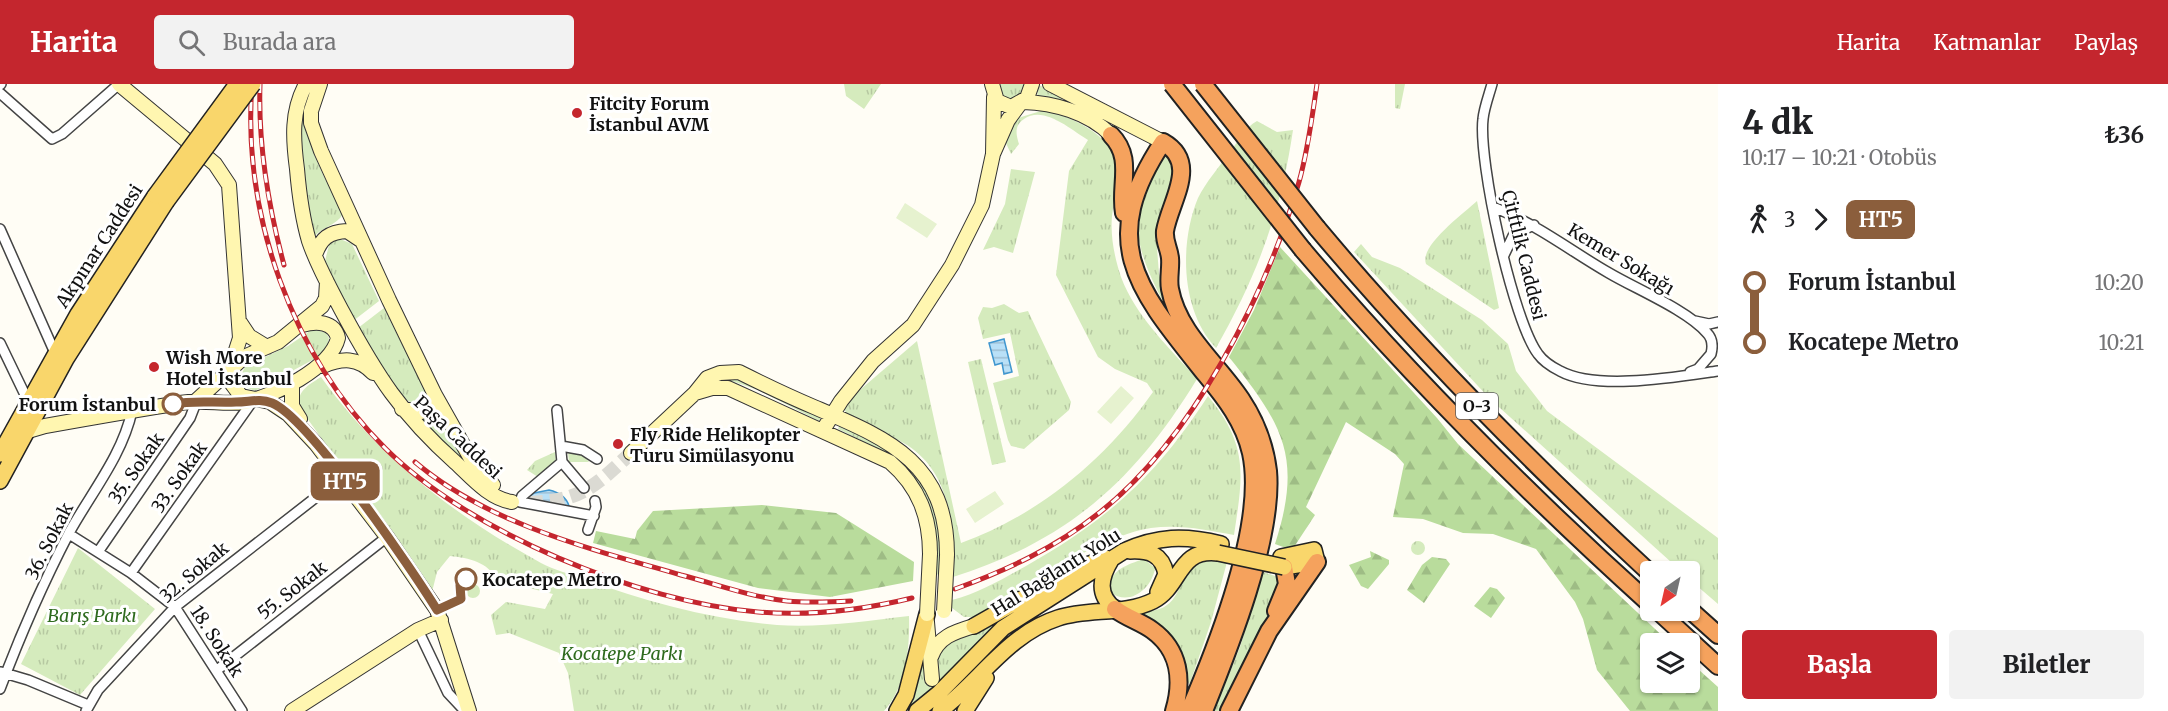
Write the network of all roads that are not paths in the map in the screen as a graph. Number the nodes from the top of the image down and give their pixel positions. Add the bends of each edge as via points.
1 (119, 84) edge
2 (237, 84) edge
3 (254, 84) edge
4 (306, 84) edge
5 (320, 84) edge
6 (1032, 84) edge
7 (1050, 84) edge
8 (1173, 84) edge
9 (1203, 84) edge
10 (1492, 84) edge
11 (993, 91) edge
12 (0, 93) edge
13 (1021, 104) junction
14 (1111, 135) joint
15 (1163, 142) junction
16 (993, 154) junction
17 (160, 199) junction
18 (1493, 207) junction
19 (1129, 225) junction
20 (1534, 225) junction
21 (0, 229) edge
22 (362, 241) junction
23 (315, 255) junction
24 (1504, 257) junction
25 (327, 282) junction
26 (1692, 320) junction
27 (238, 321) junction
28 (1718, 322) edge
29 (302, 325) junction
30 (0, 343) edge
31 (267, 347) junction
32 (55, 353) junction
33 (230, 369) junction
34 (315, 369) junction
35 (1718, 371) edge
36 (1679, 377) junction
37 (292, 382) junction
38 (716, 382) junction
39 (383, 383) junction
40 (435, 395) junction
41 (254, 399) junction
42 (197, 400) junction
43 (28, 402) junction
44 (402, 409) junction
45 (557, 410) dead end
46 (132, 411) junction
47 (832, 415) junction
48 (823, 430) junction
49 (28, 432) junction
50 (4, 439) edge
51 (316, 444) junction
52 (561, 446) junction
53 (631, 453) tunnel mouth
54 (0, 454) edge
55 (597, 459) dead end
56 (562, 462) junction
57 (342, 477) junction
58 (0, 481) edge
59 (584, 488) dead end
60 (595, 501) dead end
61 (594, 516) junction
62 (588, 530) dead end
63 (69, 534) junction
64 (387, 537) junction
65 (1219, 548) junction
66 (98, 552) junction
67 (1118, 554) junction
68 (1282, 562) junction
69 (1317, 562) joint
70 (1640, 564) edge
71 (131, 573) junction
72 (1640, 595) edge
73 (1151, 602) junction
74 (175, 607) junction
75 (1115, 609) junction
76 (927, 614) junction
77 (1700, 614) edge
78 (1700, 617) edge
79 (441, 620) junction
80 (1668, 621) edge
81 (974, 626) junction
82 (1718, 626) edge
83 (418, 630) junction
84 (1269, 631) junction
85 (1679, 633) edge
86 (1718, 635) edge
87 (1011, 646) junction
88 (1700, 651) edge
89 (1700, 657) edge
90 (930, 659) junction
91 (1718, 666) edge
92 (217, 669) junction
93 (3, 672) edge
94 (1718, 678) edge
95 (932, 679) dead end
96 (0, 688) edge
97 (87, 708) edge
98 (242, 711) edge
99 (292, 711) edge
100 (467, 711) edge
101 (897, 711) edge
102 (917, 711) edge
103 (940, 711) edge
104 (965, 711) edge
105 (1174, 711) edge
106 (1189, 711) edge
107 (1204, 711) edge
108 (1229, 711) edge

1 - 12 street via 52,139
1 - 27 main road via 223,173 231,196
2 - 17 main road, Akpınar Caddesi, bridge
3 - 17 main road, Akpınar Caddesi, bridge
4 - 23 main road, Paşa Caddesi via 295,112 294,142 301,206
5 - 22 main road, Paşa Caddesi via 313,100 311,123
6 - 13 main road
7 - 15 main road
8 - 72 highway, O-3, bridge via 1303,250 1415,376
9 - 70 highway, O-3, bridge via 1377,299 1575,504
10 - 18 street, Çitftlik Caddesi via 1483,120
11 - 13 main road via 1005,106
11 - 16 main road
13 - 14 main road via 1045,103 1064,108
13 - 16 main road via 1008,120
14 - 19 highway via 1124,158 1122,203
15 - 19 highway via 1136,190
15 - 107 highway via 1178,154 1182,164 1165,245 1170,256 1170,288 1175,307 1192,337 1241,399 1260,437 1268,471 1257,553 1237,623
16 - 47 main road via 982,205 962,248 913,325 873,362
17 - 32 main road, Akpınar Caddesi
17 - 49 main road, Akpınar Caddesi
18 - 20 street, Kemer Sokağı
18 - 24 street, Çitftlik Caddesi
19 - 106 highway via 1130,256 1136,273 1163,319 1240,423 1248,439 1254,471 1252,509 1239,571
20 - 24 street via 1515,234
20 - 26 street, Kemer Sokağı via 1602,270
21 - 32 street
22 - 23 main road via 347,231 331,233
22 - 40 main road, Paşa Caddesi
23 - 25 main road, Paşa Caddesi
24 - 36 street, Çitftlik Caddesi via 1522,321 1545,361 1574,377 1591,380
25 - 29 main road via 322,306
25 - 39 main road, Paşa Caddesi
26 - 28 street
26 - 36 street via 1712,339 1712,354 1698,369
27 - 31 main road via 249,336
27 - 33 main road via 239,348
29 - 31 main road
29 - 34 main road via 326,324 338,333 334,353
30 - 43 street
31 - 33 main road via 244,357
32 - 43 main road, Akpınar Caddesi
33 - 41 main road via 236,391
33 - 42 main road
34 - 37 main road
34 - 39 main road via 350,359 368,366
35 - 36 street, Çitftlik Caddesi
37 - 41 main road
37 - 51 main road via 292,406
38 - 47 main road via 739,372
38 - 48 main road
38 - 53 main road via 695,393
39 - 44 main road, Paşa Caddesi
40 - 44 main road via 432,404 421,412
40 - 44 main road, Paşa Caddesi via 480,472 512,502 493,495 477,482
41 - 42 main road
41 - 51 main road via 278,406
41 - 71 street, 33. Sokak
42 - 46 main road
42 - 66 street, 35. Sokak via 190,418
43 - 50 main road, Akpınar Caddesi
45 - 52 street
46 - 49 main road
46 - 63 street, 36. Sokak via 120,446
47 - 48 main road
47 - 81 main road, bridge via 896,447 919,467 935,490 947,555 946,619 953,626
48 - 76 main road, bridge via 878,454 900,471 923,506 929,527
49 - 50 main road
49 - 58 main road, Akpınar Caddesi
50 - 54 main road, Akpınar Caddesi
51 - 57 main road
52 - 55 street via 584,450
52 - 56 street
56 - 59 street
56 - 61 street via 520,502
57 - 64 main road
57 - 74 street, 32. Sokak
60 - 61 street
61 - 62 street
63 - 66 street, 18. Sokak
63 - 93 street, 36. Sokak
64 - 79 main road
64 - 92 street, 55. Sokak
65 - 67 main road, Hal Bağlantı Yolu via 1190,538 1169,537
65 - 68 main road, Hal Bağlantı Yolu
65 - 73 main road, Hal Bağlantı Yolu via 1190,559 1168,590
66 - 71 street, 18. Sokak
67 - 73 main road via 1150,551 1161,559 1166,574
67 - 75 main road via 1103,573 1101,585 1102,595
67 - 81 main road via 1071,572
67 - 102 main road, Hal Bağlantı Yolu via 1003,628
68 - 69 main road via 1314,550
68 - 84 highway via 1287,584
69 - 84 highway
71 - 74 street, 18. Sokak
73 - 75 main road
74 - 92 street, 18. Sokak
74 - 97 street, 32. Sokak via 98,690
75 - 87 main road, Hal Bağlantı Yolu via 1058,618 1030,631
75 - 105 highway via 1152,629 1168,646 1180,683
76 - 90 main road
76 - 101 main road via 912,678
77 - 82 highway
78 - 86 highway
79 - 83 main road
79 - 100 main road
80 - 85 highway
81 - 90 main road via 949,635 934,647
83 - 99 main road
83 - 100 street via 448,693
84 - 108 highway
87 - 103 main road, Hal Bağlantı Yolu
87 - 104 main road
88 - 91 highway
89 - 94 highway
90 - 95 main road
92 - 98 street, 18. Sokak
93 - 96 street, 36. Sokak
93 - 97 street

